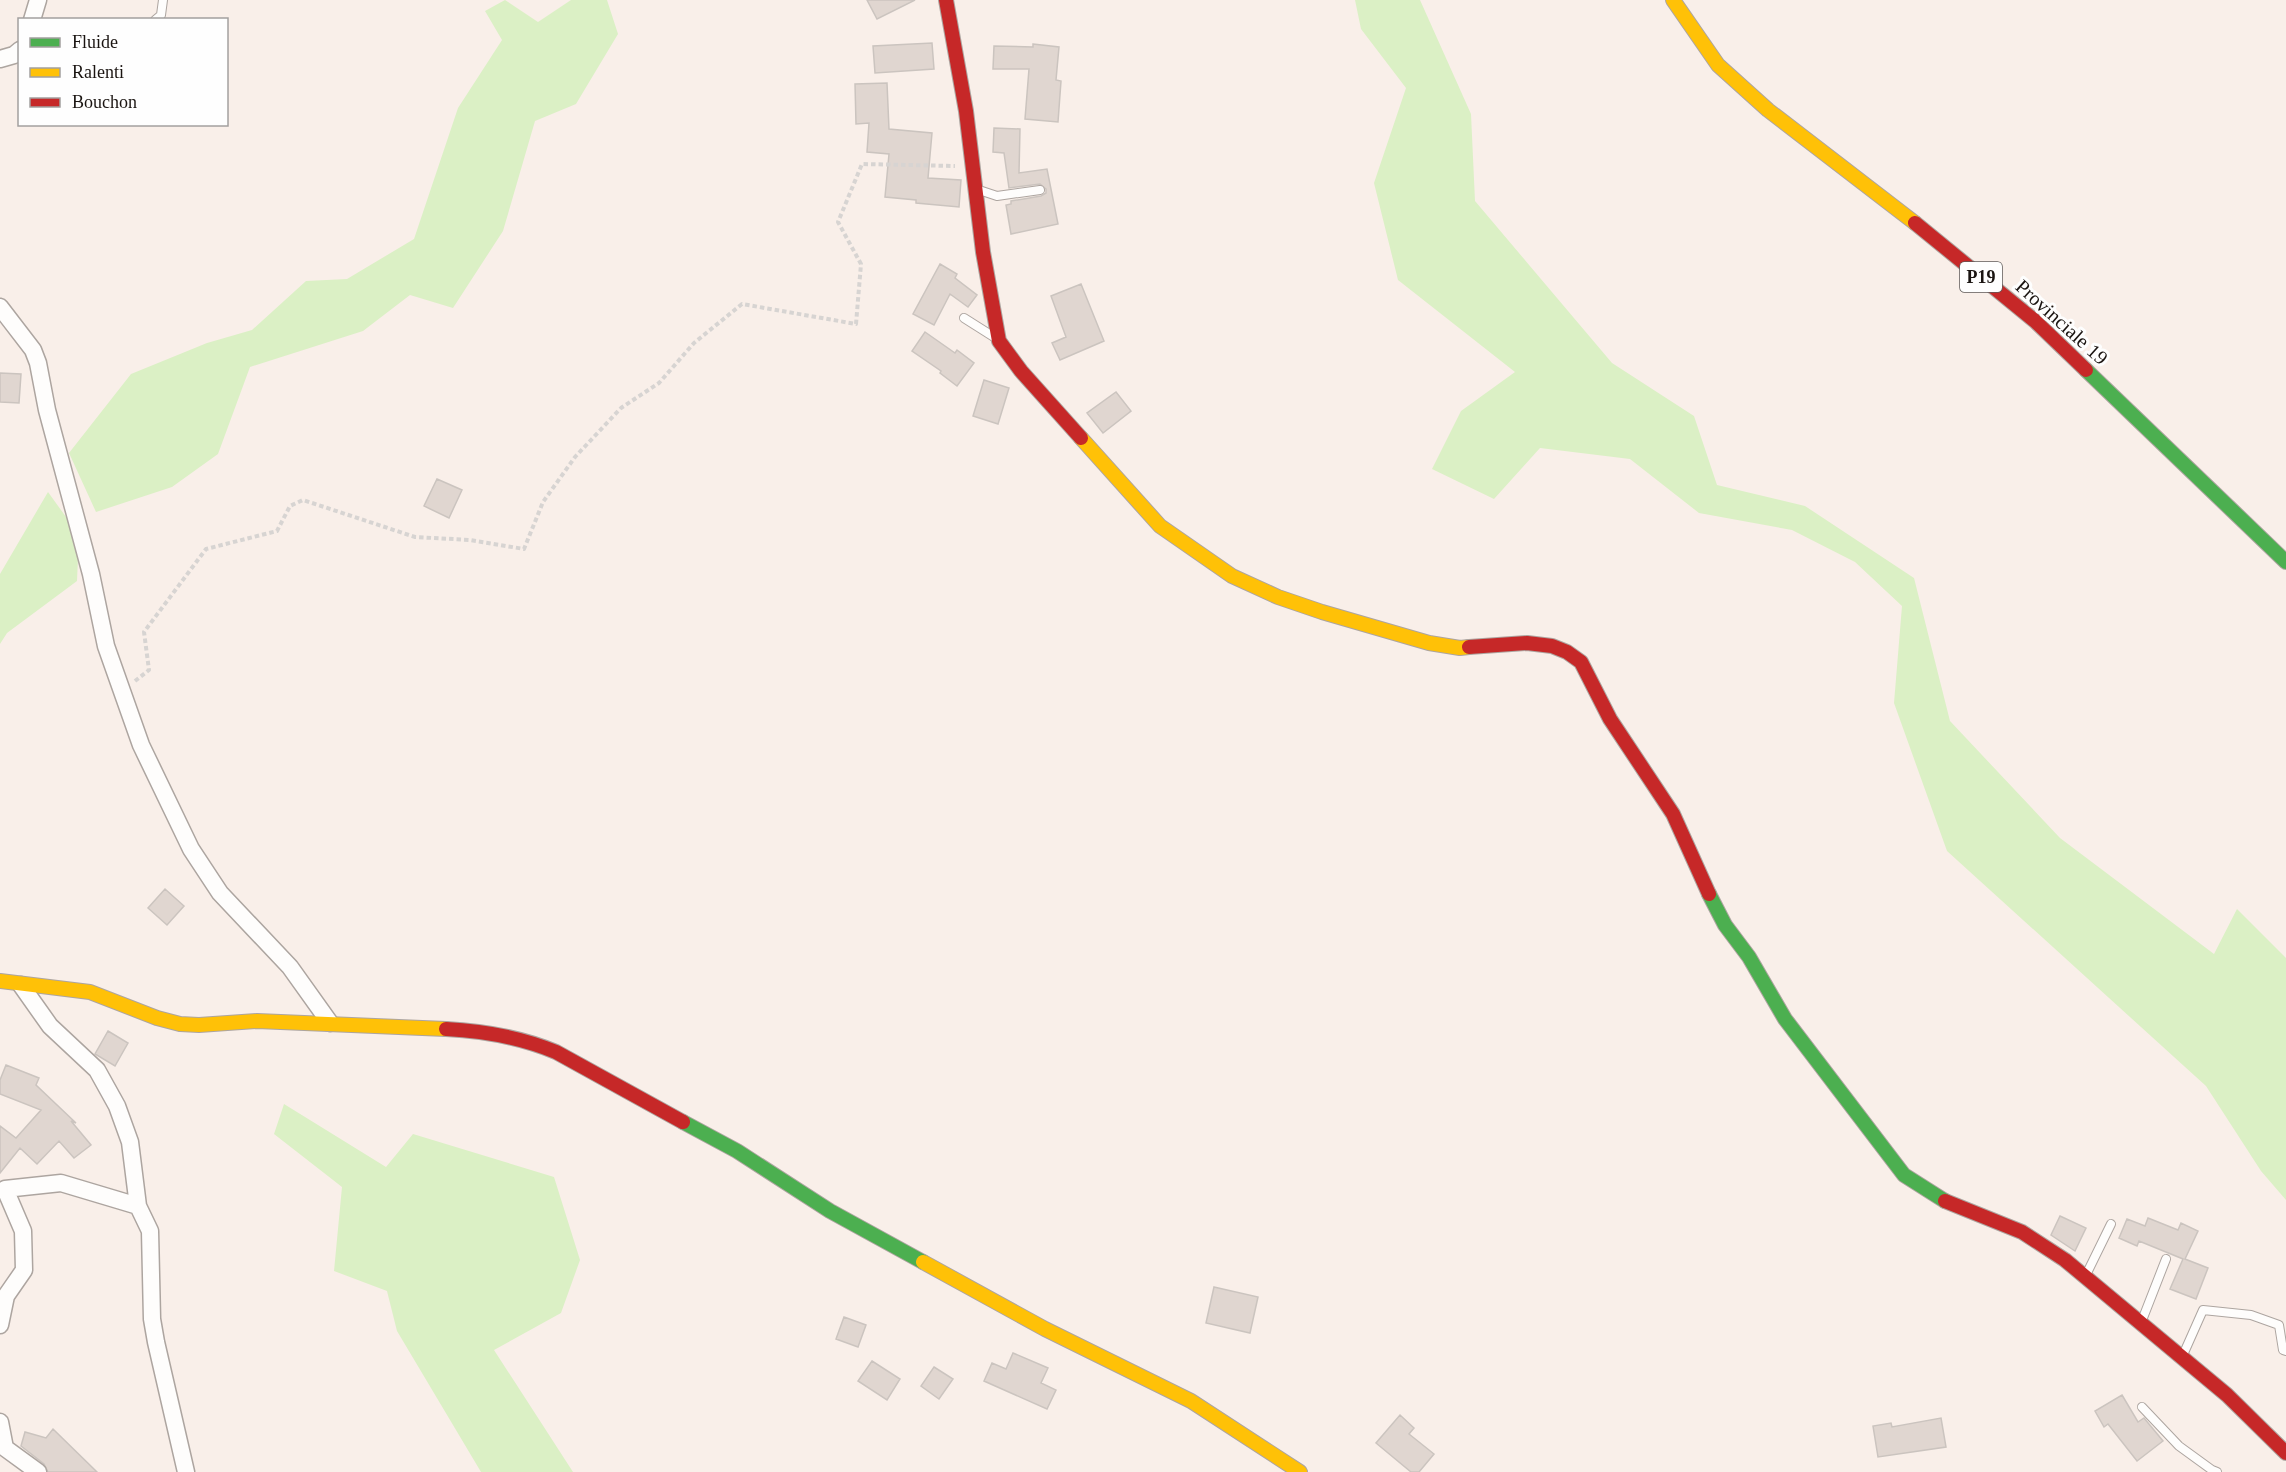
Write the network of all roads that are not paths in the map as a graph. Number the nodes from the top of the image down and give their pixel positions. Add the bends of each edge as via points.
1 (38, 0) edge
2 (163, 0) edge
3 (946, 0) edge
4 (1673, 0) edge
5 (33, 18) edge
6 (157, 18) edge
7 (18, 52) edge
8 (0, 59) edge
9 (975, 189) junction
10 (1040, 190) dead end
11 (0, 307) edge
12 (964, 318) dead end
13 (999, 340) junction
14 (2286, 562) edge
15 (0, 981) edge
16 (21, 985) junction
17 (330, 1023) junction
18 (138, 1206) junction
19 (2111, 1224) dead end
20 (2166, 1259) dead end
21 (2085, 1276) junction
22 (2140, 1323) junction
23 (0, 1325) edge
24 (2286, 1352) edge
25 (2182, 1358) junction
26 (2142, 1407) dead end
27 (0, 1422) edge
28 (2286, 1453) edge
29 (38, 1472) edge
30 (186, 1472) edge
31 (1300, 1472) edge
32 (2217, 1472) edge

1 - 5 street
2 - 6 lane
3 - 9 street
4 - 14 street, Provinciale 19 / P19 via 1718,65 1768,110 2035,321
7 - 8 street
9 - 10 lane via 997,196
9 - 13 street
11 - 17 street via 38,363 106,646 141,745 191,849 220,893 290,967
12 - 13 lane
13 - 21 street via 1021,371 1160,526 1232,576 1322,612 1429,643 1460,648 1527,643 1552,646 1581,662 1610,718 1673,814 1725,925 1749,957 1785,1019 1904,1175 1940,1199 2022,1232
15 - 16 street
16 - 17 street via 90,992 180,1024
16 - 18 street via 50,1026 97,1070 117,1106 130,1142
17 - 31 street via 498,1034 561,1053 737,1151 830,1211 1045,1329 1191,1401
18 - 23 street via 61,1184 5,1189 23,1231 24,1270 6,1296
18 - 30 street via 150,1231 152,1319
19 - 21 lane
20 - 22 lane
21 - 22 street
22 - 25 street
24 - 25 lane via 2279,1325 2251,1315 2204,1310
25 - 28 street via 2227,1395
26 - 32 lane via 2179,1446
27 - 29 street via 5,1448

